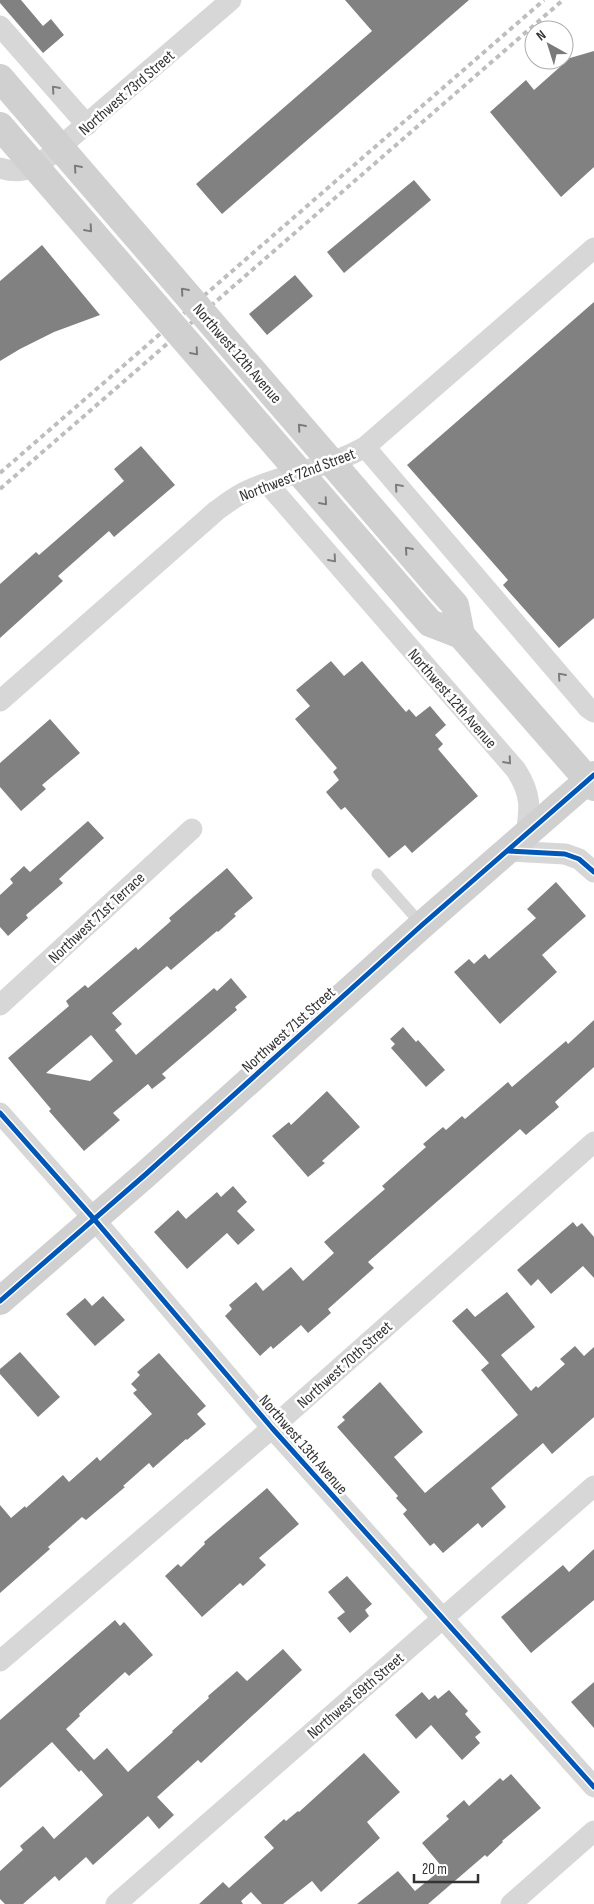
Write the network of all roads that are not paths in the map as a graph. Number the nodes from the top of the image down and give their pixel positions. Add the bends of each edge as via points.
1 (231, 0) edge
2 (0, 26) edge
3 (0, 78) edge
4 (87, 125) junction
5 (0, 126) edge
6 (7, 170) edge
7 (594, 248) edge
8 (365, 447) junction
9 (267, 483) junction
10 (461, 635) junction
11 (0, 701) edge
12 (594, 712) edge
13 (592, 781) edge
14 (192, 829) dead end
15 (517, 843) junction
16 (594, 872) edge
17 (377, 874) dead end
18 (422, 925) junction
19 (0, 1005) edge
20 (0, 1113) edge
21 (594, 1142) edge
22 (94, 1219) junction
23 (0, 1301) edge
24 (272, 1428) junction
25 (594, 1486) edge
26 (442, 1619) junction
27 (0, 1661) edge
28 (594, 1787) edge
29 (594, 1831) edge
30 (116, 1904) edge
31 (511, 1904) edge

1 - 4 street, Northwest 73rd Street
4 -> 2 street
10 -> 3 main road, Northwest 12th Avenue, bridge via 455,605
4 - 6 street, Northwest 73rd Street via 40,164 27,170
5 -> 10 main road, Northwest 12th Avenue, bridge via 430,624
7 - 8 street, Northwest 72nd Street
8 - 9 street, Northwest 72nd Street via 327,465
12 -> 8 street
9 - 11 street, Northwest 72nd Street via 247,490 216,510
9 -> 15 street, Northwest 12th Avenue via 516,770 530,807
10 - 13 main road, Northwest 12th Avenue
13 - 15 main road, Northwest 71st Street
14 - 19 street, Northwest 71st Terrace
15 - 16 street via 565,854 578,859
15 - 18 main road, Northwest 71st Street
17 - 18 lane
18 - 22 main road, Northwest 71st Street
20 - 22 street, Northwest 13th Avenue
21 - 24 street, Northwest 70th Street
22 - 23 main road, Northwest 71st Street
22 - 24 street, Northwest 13th Avenue
24 - 26 street, Northwest 13th Avenue
24 - 27 street, Northwest 70th Street
25 - 26 street, Northwest 69th Street
26 - 28 street, Northwest 13th Avenue
26 - 30 street, Northwest 69th Street
29 - 31 street

